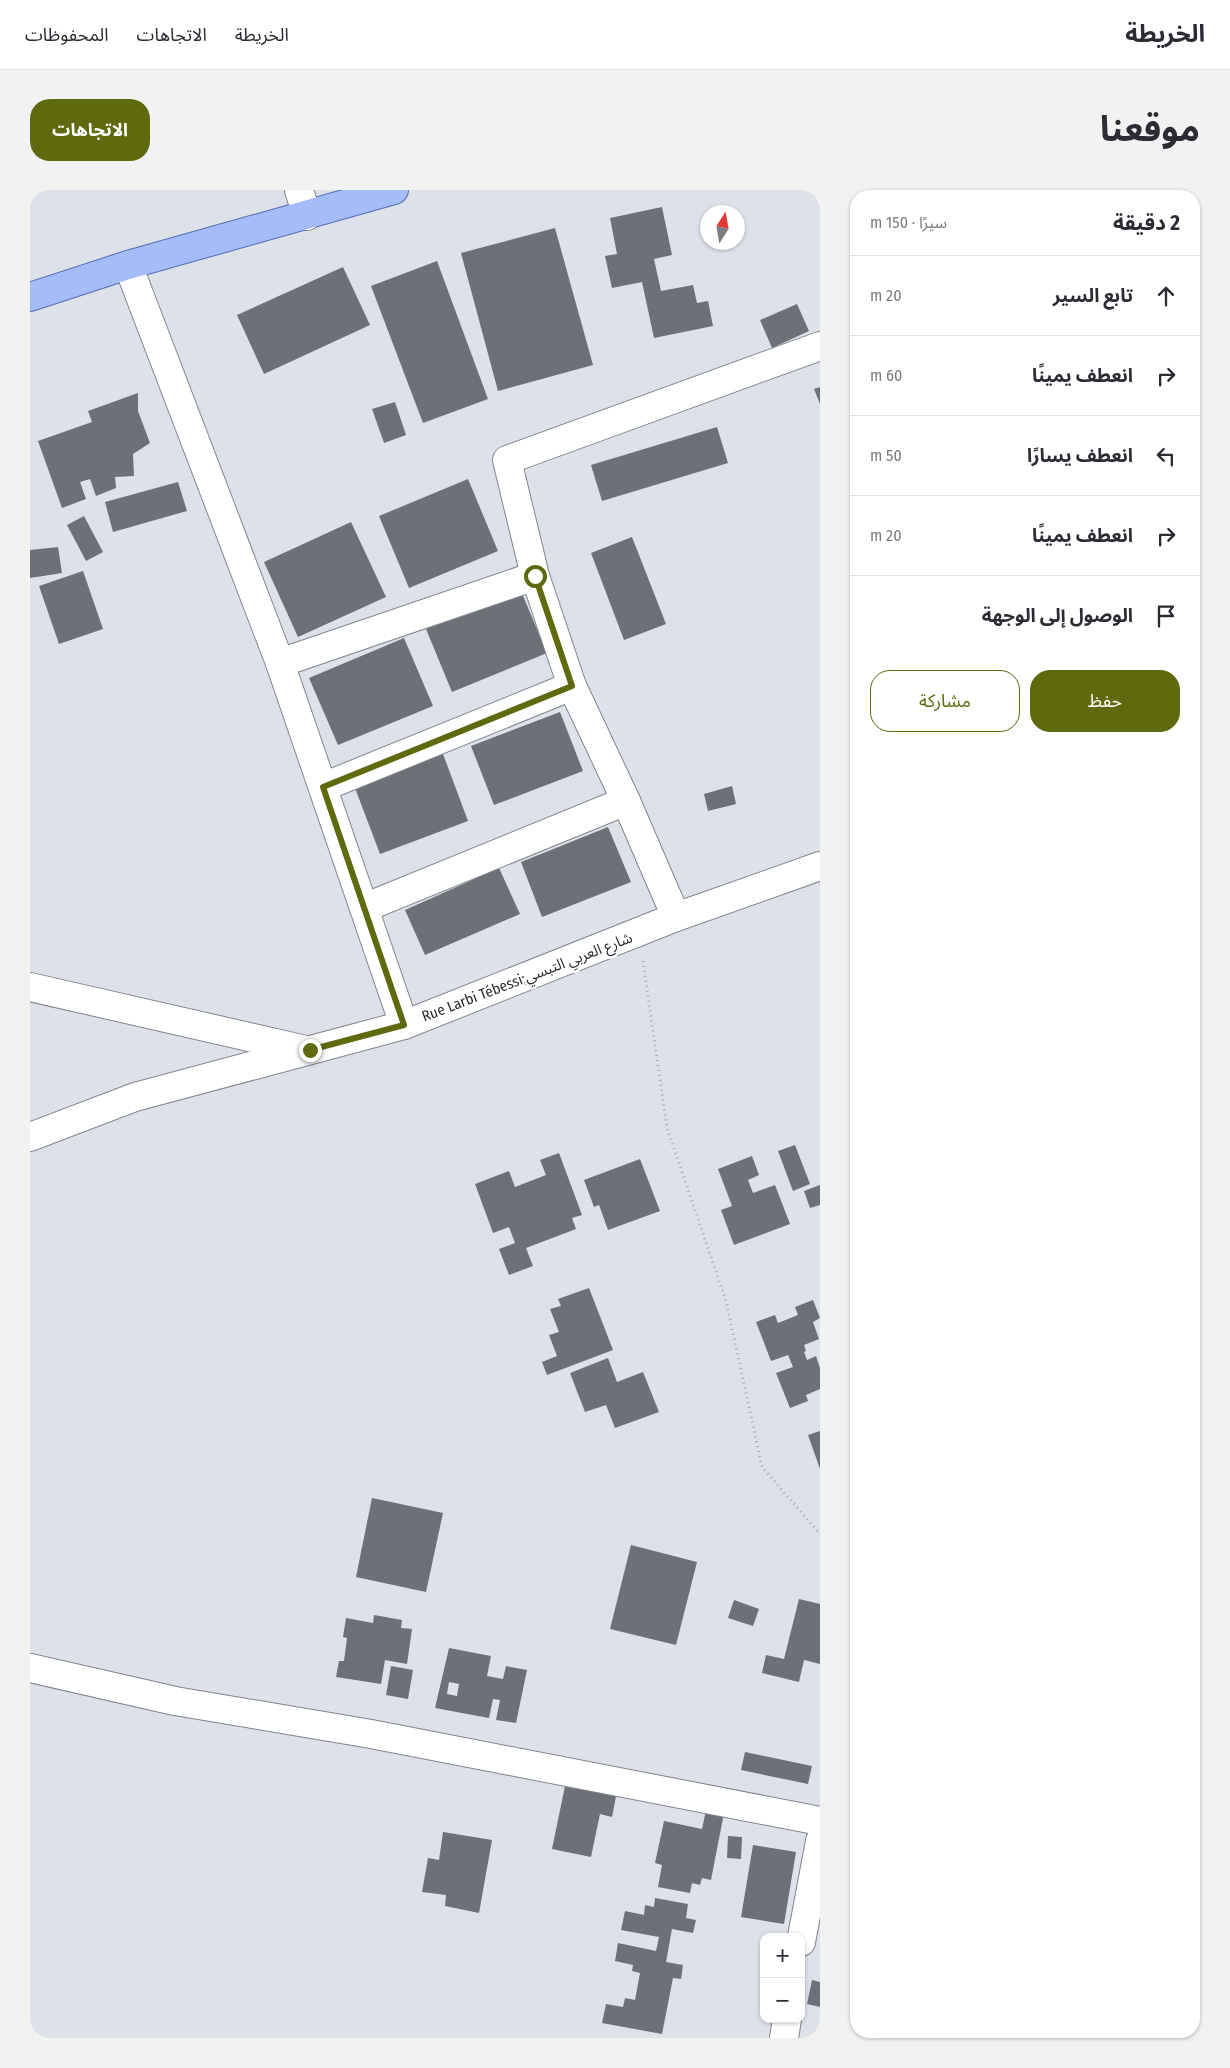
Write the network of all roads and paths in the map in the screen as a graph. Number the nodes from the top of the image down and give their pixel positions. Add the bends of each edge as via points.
1 (299, 190) edge
2 (394, 190) edge
3 (307, 216) junction
4 (128, 265) junction
5 (30, 297) edge
6 (820, 346) edge
7 (535, 576) junction
8 (280, 663) junction
9 (572, 686) junction
10 (323, 787) junction
11 (626, 801) junction
12 (820, 866) edge
13 (364, 908) junction
14 (676, 917) junction
15 (639, 934) junction
16 (30, 987) edge
17 (404, 1025) junction
18 (310, 1050) junction
19 (30, 1137) edge
20 (820, 1534) edge
21 (30, 1668) edge
22 (820, 1821) edge
23 (820, 1841) edge
24 (803, 1933) edge
25 (786, 2023) edge
26 (784, 2038) edge

1 - 3 street
2 - 3 main road
3 - 4 main road
4 - 5 main road
4 - 8 street
6 - 7 street via 507,460
7 - 8 street
7 - 9 street
8 - 10 street
9 - 10 street
9 - 11 street
10 - 13 street
11 - 13 street
11 - 14 street
12 - 14 street, Rue Larbi Tébessi;شارع العربي التبسي
13 - 17 street
14 - 15 street, Rue Larbi Tébessi;شارع العربي التبسي
15 - 17 street, Rue Larbi Tébessi;شارع العربي التبسي
15 - 20 path via 667,1128 726,1302 762,1467
16 - 18 street
17 - 18 street, Rue Larbi Tébessi;شارع العربي التبسي
18 - 19 street, Rue Larbi Tébessi;شارع العربي التبسي via 135,1097
21 - 22 street via 175,1700 371,1734
23 - 24 street
25 - 26 street

